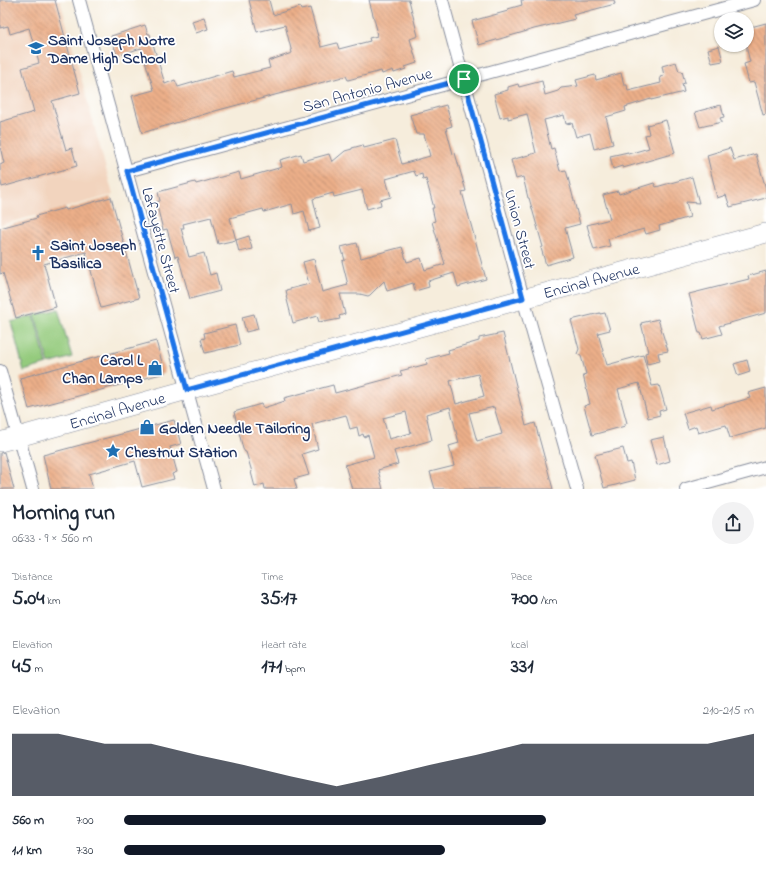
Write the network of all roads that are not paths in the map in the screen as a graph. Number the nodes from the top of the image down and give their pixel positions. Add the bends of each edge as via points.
1 (79, 0) edge
2 (442, 0) edge
3 (754, 0) edge
4 (464, 79) junction
5 (127, 171) junction
6 (766, 233) edge
7 (523, 298) junction
8 (0, 371) edge
9 (187, 390) junction
10 (19, 437) junction
11 (0, 442) edge
12 (766, 467) edge
13 (33, 489) edge
14 (214, 489) edge
15 (577, 489) edge
16 (686, 489) edge

1 - 5 street, Lafayette Street
2 - 4 street, Union Street
3 - 4 street, San Antonio Avenue
4 - 5 street, San Antonio Avenue
4 - 7 street, Union Street
5 - 9 street, Lafayette Street
6 - 7 main road, Encinal Avenue
7 - 9 main road, Encinal Avenue
7 - 15 street, Union Street
8 - 10 street
9 - 10 main road, Encinal Avenue
9 - 14 street, Lafayette Street
10 - 11 main road, Encinal Avenue
10 - 13 street
12 - 16 street

